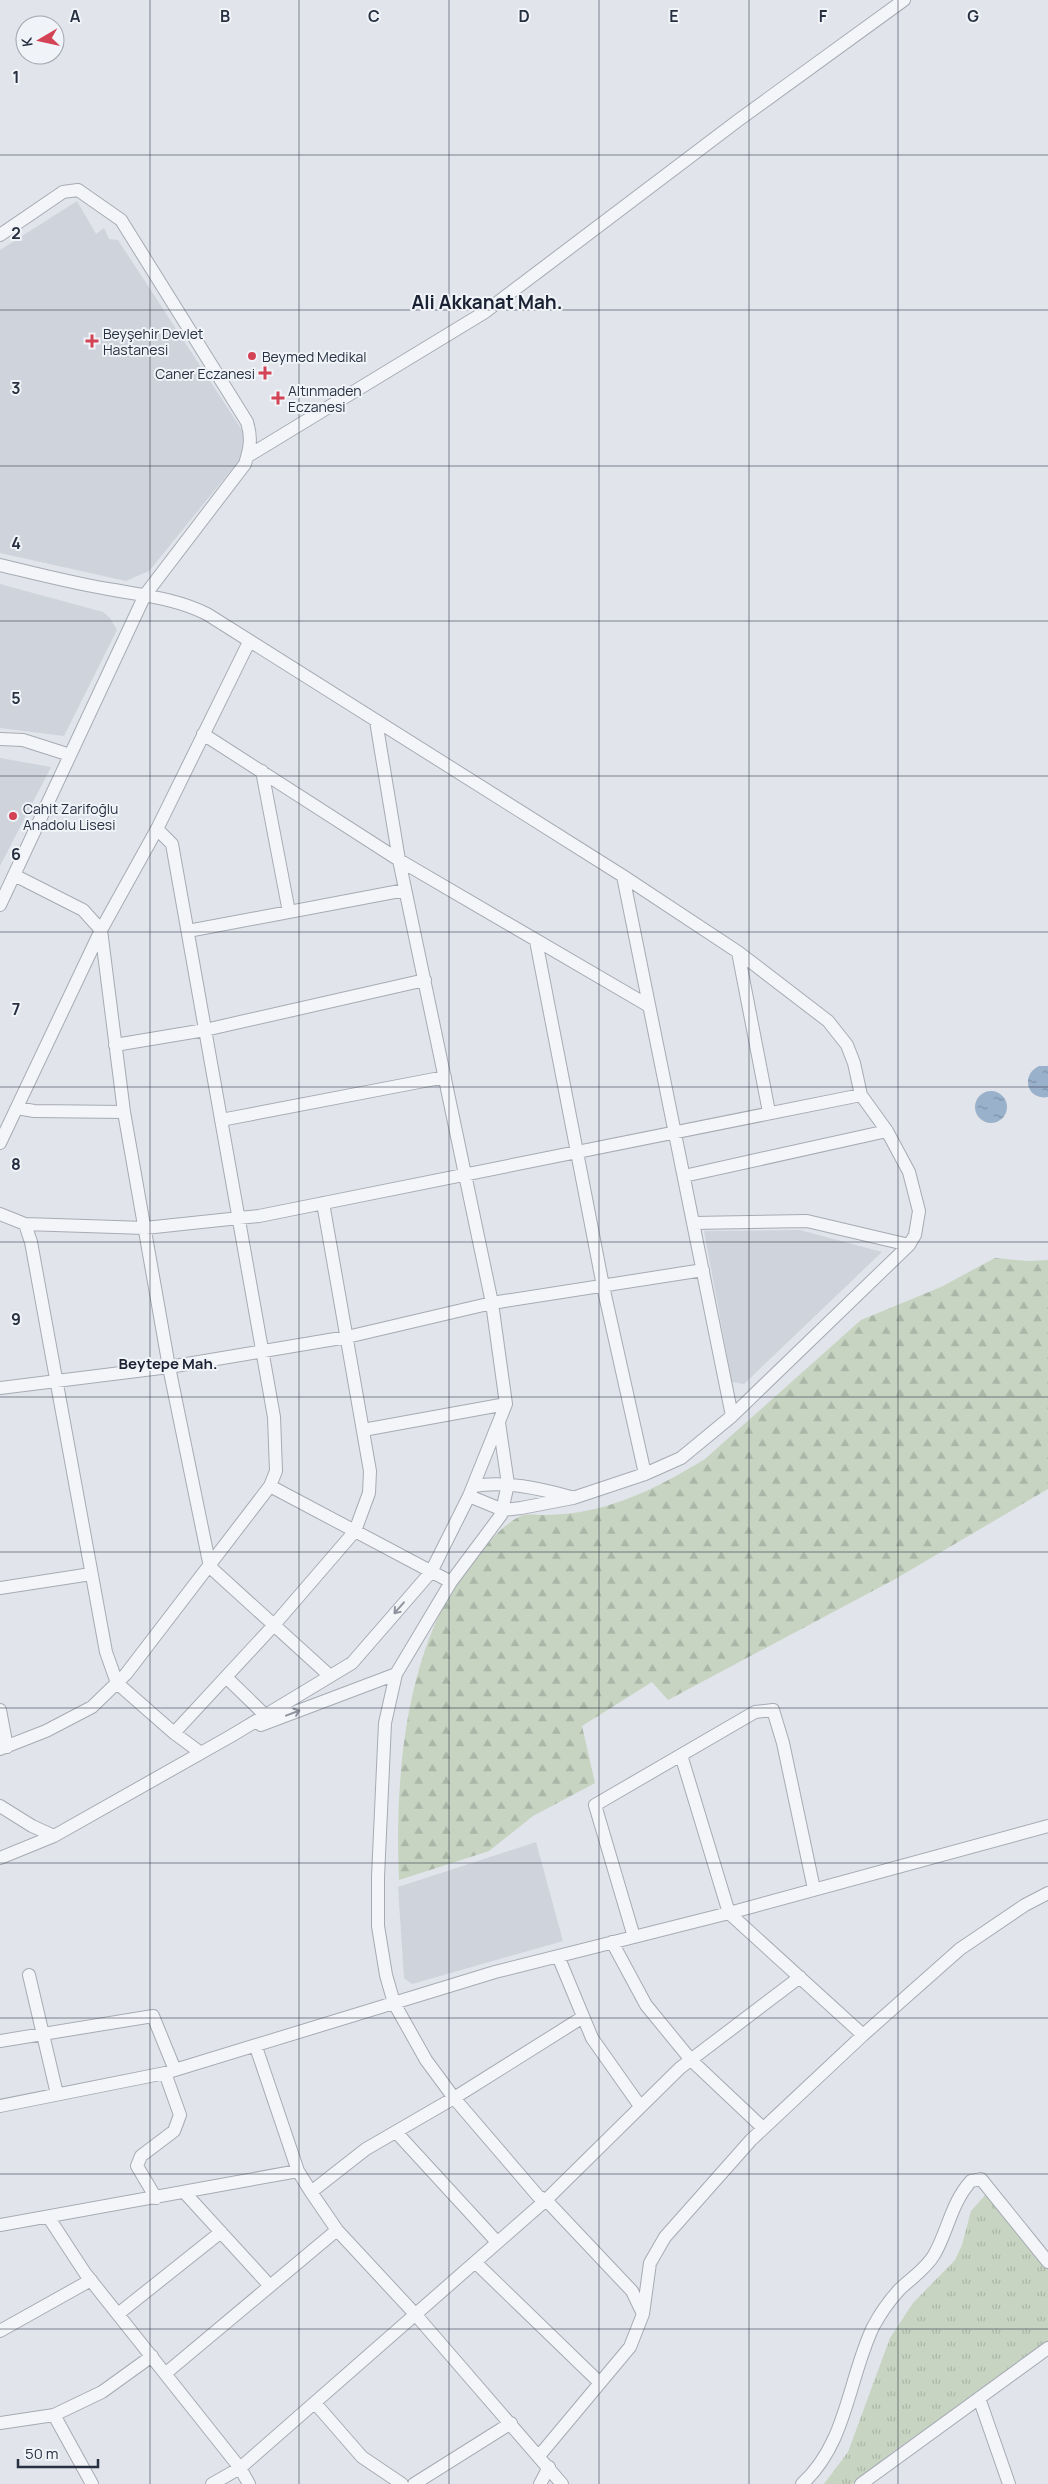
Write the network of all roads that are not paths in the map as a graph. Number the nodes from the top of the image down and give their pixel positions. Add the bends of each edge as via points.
1 (904, 0) edge
2 (0, 235) edge
3 (248, 456) junction
4 (0, 565) edge
5 (145, 595) junction
6 (248, 642) junction
7 (376, 721) junction
8 (203, 734) junction
9 (0, 739) edge
10 (70, 755) junction
11 (262, 771) junction
12 (157, 829) junction
13 (399, 860) junction
14 (14, 874) junction
15 (623, 876) junction
16 (405, 890) junction
17 (0, 905) edge
18 (289, 912) junction
19 (101, 930) junction
20 (188, 931) junction
21 (536, 941) junction
22 (738, 952) junction
23 (425, 980) junction
24 (650, 1006) junction
25 (204, 1030) junction
26 (115, 1045) junction
27 (445, 1077) junction
28 (861, 1094) junction
29 (17, 1108) junction
30 (124, 1112) junction
31 (769, 1112) junction
32 (221, 1120) junction
33 (675, 1131) junction
34 (887, 1131) junction
35 (0, 1143) edge
36 (578, 1151) junction
37 (466, 1174) junction
38 (684, 1176) junction
39 (323, 1203) junction
40 (0, 1214) edge
41 (238, 1219) junction
42 (693, 1223) junction
43 (25, 1224) junction
44 (145, 1228) junction
45 (909, 1246) junction
46 (703, 1270) junction
47 (603, 1286) junction
48 (492, 1304) junction
49 (347, 1337) junction
50 (262, 1352) junction
51 (169, 1367) junction
52 (58, 1381) junction
53 (0, 1388) edge
54 (506, 1404) junction
55 (732, 1416) junction
56 (499, 1422) junction
57 (363, 1430) junction
58 (645, 1474) junction
59 (508, 1484) junction
60 (270, 1486) junction
61 (471, 1491) junction
62 (573, 1498) junction
63 (503, 1510) junction
64 (355, 1531) junction
65 (210, 1567) junction
66 (431, 1572) junction
67 (90, 1574) junction
68 (452, 1582) junction
69 (0, 1588) edge
70 (274, 1625) junction
71 (396, 1674) junction
72 (330, 1676) junction
73 (226, 1677) junction
74 (117, 1683) junction
75 (0, 1710) edge
76 (265, 1716) junction
77 (174, 1733) junction
78 (231, 1736) junction
79 (4, 1748) edge
80 (201, 1753) junction
81 (681, 1755) junction
82 (0, 1806) edge
83 (1048, 1826) edge
84 (54, 1836) junction
85 (0, 1858) edge
86 (814, 1889) junction
87 (1048, 1893) edge
88 (729, 1913) junction
89 (634, 1937) junction
90 (612, 1942) junction
91 (558, 1956) junction
92 (30, 1975) dead end
93 (800, 1977) junction
94 (394, 2003) junction
95 (583, 2016) junction
96 (43, 2035) junction
97 (863, 2035) junction
98 (0, 2041) edge
99 (256, 2047) junction
100 (691, 2060) junction
101 (170, 2072) junction
102 (57, 2094) junction
103 (454, 2098) junction
104 (0, 2106) edge
105 (640, 2106) junction
106 (763, 2128) junction
107 (396, 2132) junction
108 (298, 2171) junction
109 (310, 2192) junction
110 (185, 2193) junction
111 (156, 2198) junction
112 (546, 2200) junction
113 (49, 2218) junction
114 (0, 2225) edge
115 (337, 2230) junction
116 (221, 2232) junction
117 (497, 2242) junction
118 (475, 2262) junction
119 (1048, 2262) edge
120 (90, 2280) junction
121 (270, 2286) junction
122 (118, 2314) junction
123 (416, 2314) junction
124 (642, 2314) junction
125 (0, 2331) edge
126 (1048, 2348) edge
127 (152, 2356) junction
128 (166, 2373) junction
129 (600, 2382) junction
130 (979, 2398) junction
131 (314, 2403) junction
132 (54, 2415) junction
133 (0, 2423) edge
134 (511, 2423) junction
135 (539, 2456) junction
136 (549, 2467) junction
137 (240, 2468) junction
138 (92, 2484) edge
139 (212, 2484) edge
140 (249, 2484) edge
141 (402, 2484) edge
142 (414, 2484) edge
143 (540, 2484) edge
144 (562, 2484) edge
145 (802, 2484) edge
146 (861, 2484) edge
147 (1009, 2484) edge

1 - 3 street via 485,312
2 - 3 street via 63,192 78,190 121,220 247,422 251,434
3 - 5 street
4 - 5 street
5 - 6 street via 188,604
5 - 10 street
6 - 7 street
6 - 8 street
7 - 13 street
7 - 15 street
8 - 11 street
8 - 12 street
9 - 10 street via 23,740
10 - 14 street
11 - 13 street
11 - 18 street
12 - 19 street
12 - 20 street via 172,844
13 - 16 street
13 - 21 street
14 - 17 street
14 - 19 street via 83,910
15 - 22 street
15 - 24 street
16 - 18 street
16 - 23 street
18 - 20 street
19 - 26 street
19 - 29 street
20 - 25 street
21 - 24 street
21 - 36 street
22 - 28 street via 828,1021 847,1045
22 - 31 street
23 - 25 street
23 - 27 street
24 - 33 street
25 - 26 street
25 - 32 street
26 - 30 street
27 - 32 street
27 - 37 street
28 - 31 street
28 - 34 street
29 - 30 street
29 - 35 street
30 - 44 street
31 - 33 street
32 - 41 street
33 - 36 street
33 - 38 street
34 - 38 street
34 - 45 street via 909,1172 919,1211 915,1235
36 - 37 street
36 - 47 street
37 - 39 street
37 - 48 street
38 - 42 street
39 - 41 street
39 - 49 street
40 - 43 street
41 - 44 street
41 - 50 street
42 - 45 street via 807,1221
42 - 46 street
43 - 44 street
43 - 52 street
44 - 51 street
45 - 55 street
46 - 47 street
46 - 55 street
47 - 48 street
47 - 58 street
48 - 49 street
48 - 54 street
49 - 50 street
49 - 57 street
50 - 51 street
50 - 60 street via 274,1417 276,1470
51 - 52 street
51 - 65 street
52 - 53 street
52 - 67 street
54 - 56 street
54 - 57 street
55 - 58 street via 681,1458
56 - 59 street
56 - 61 street
57 - 64 street via 370,1471 369,1493
58 - 62 street
59 - 61 street via 495,1483
59 - 62 street
59 - 63 street
60 - 64 street
60 - 65 street
61 - 63 street
61 - 66 street
62 - 63 street
63 - 68 street
64 - 66 street
64 - 70 street
65 - 70 street
65 - 74 street
66 - 68 street
66 -> 72 street via 352,1663
67 - 69 street
67 - 74 street via 106,1652
68 - 71 street
70 - 72 street
70 - 73 street
78 -> 71 street
71 - 94 street via 384,1724 378,1878 378,1926
72 - 76 street
73 - 76 street
73 - 77 street
74 - 77 street
74 - 79 street via 92,1707
75 - 79 street
76 - 78 street
77 - 80 street
78 - 80 street
80 - 84 street
81 - 86 street via 755,1712 773,1710
81 - 88 street
81 - 89 street via 594,1805
82 - 84 street
83 - 86 street
84 - 85 street
86 - 88 street
87 - 97 street via 960,1949
88 - 89 street
88 - 93 street
89 - 90 street
90 - 91 street
90 - 100 street via 646,2005
91 - 94 street
91 - 95 street
92 - 96 street
93 - 97 street
93 - 100 street
94 - 99 street
94 - 103 street via 426,2060
95 - 103 street
95 - 105 street via 592,2038
96 - 98 street
96 - 101 street via 153,2016
96 - 102 street
97 - 106 street
99 - 101 street
99 - 108 street
100 - 105 street
100 - 106 street
101 - 102 street
101 - 111 street via 180,2115 174,2131 141,2156 137,2166
102 - 104 street
103 - 107 street
103 - 112 street via 538,2196
105 - 112 street
106 - 124 street via 665,2237 650,2263
107 - 109 street via 366,2149
107 - 117 street
108 - 109 street
108 - 110 street
109 - 115 street
110 - 111 street
110 - 116 street
111 - 113 street
112 - 117 street
112 - 124 street via 632,2290
113 - 114 street
113 - 120 street
115 - 121 street
115 - 123 street
116 - 121 street
116 - 122 street
117 - 118 street
118 - 123 street
118 - 129 street
119 - 145 street via 981,2179 971,2181 954,2205 930,2260 883,2309 864,2348 839,2429 822,2462
120 - 122 street
120 - 125 street
121 - 128 street
122 - 127 street
123 - 131 street
123 - 134 street
124 - 129 street via 630,2346
126 - 130 street
127 - 128 street
127 - 132 street via 102,2392
128 - 137 street
129 - 135 street
130 - 146 street
130 - 147 street
131 - 137 street
131 - 141 street via 362,2457
132 - 133 street
132 - 138 street
134 - 135 street
134 - 142 street
135 - 136 street
136 - 143 street
136 - 144 street
137 - 139 street
137 - 140 street

